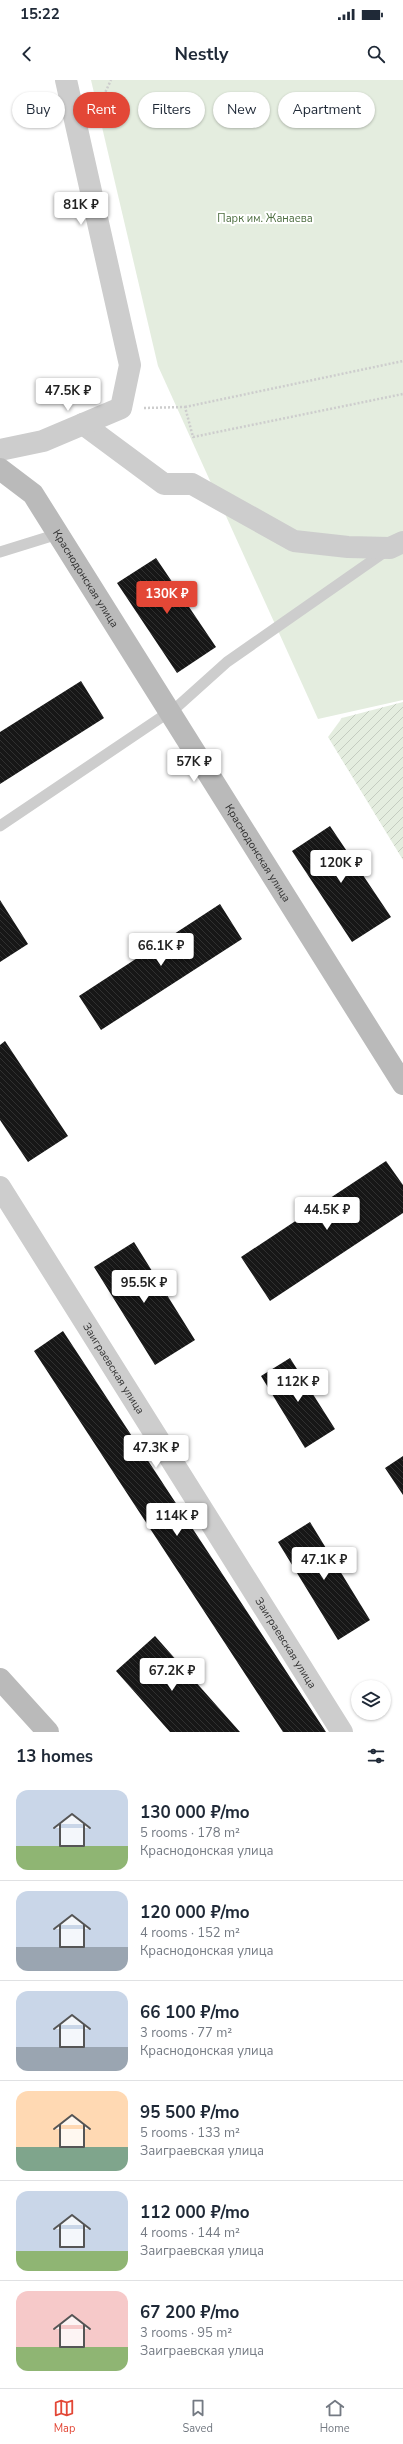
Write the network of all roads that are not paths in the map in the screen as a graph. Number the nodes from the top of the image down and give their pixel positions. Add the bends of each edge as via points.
1 (66, 80) edge
2 (83, 424) junction
3 (0, 450) edge
4 (0, 469) edge
5 (58, 534) junction
6 (396, 545) edge
7 (0, 552) edge
8 (169, 711) junction
9 (0, 826) edge
10 (403, 1084) edge
11 (0, 1187) edge
12 (0, 1679) edge
13 (48, 1732) edge
14 (342, 1732) edge

1 - 2 street via 130,365 121,408
2 - 3 street via 43,440
2 - 6 street via 164,484 192,484 294,541 348,547
4 - 5 street, Краснодонская улица via 33,494
5 - 7 lane
5 - 8 street, Краснодонская улица
6 - 8 lane via 227,662
8 - 9 lane
8 - 10 street, Краснодонская улица
11 - 14 street, Заиграевская улица
12 - 13 street

